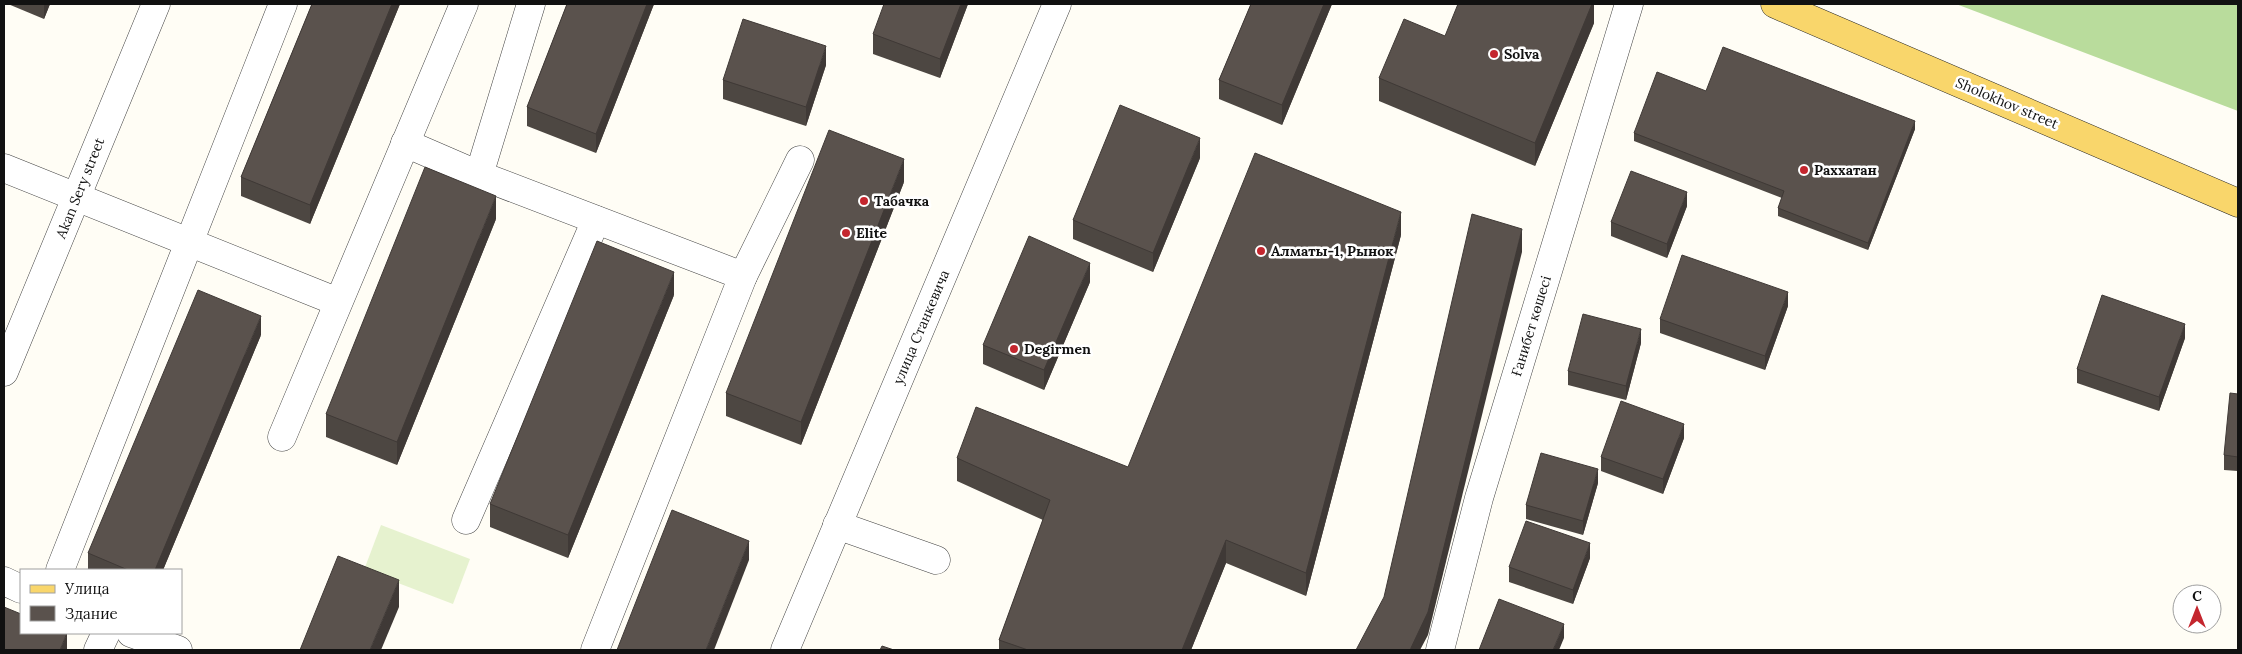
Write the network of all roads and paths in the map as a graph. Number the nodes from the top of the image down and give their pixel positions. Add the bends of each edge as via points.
1 (156, 4) edge
2 (283, 4) edge
3 (464, 4) edge
4 (531, 4) edge
5 (1057, 4) edge
6 (1629, 4) edge
7 (1775, 4) edge
8 (405, 143) junction
9 (800, 160) dead end
10 (4, 168) edge
11 (479, 174) junction
12 (76, 199) junction
13 (2238, 202) edge
14 (596, 220) junction
15 (189, 241) junction
16 (743, 276) junction
17 (338, 302) junction
18 (5, 367) edge
19 (282, 437) dead end
20 (466, 520) dead end
21 (837, 525) junction
22 (936, 560) dead end
23 (60, 569) edge
24 (4, 581) edge
25 (20, 589) edge
26 (106, 634) edge
27 (134, 634) edge
28 (98, 650) edge
29 (178, 650) edge
30 (595, 650) edge
31 (785, 650) edge
32 (1440, 650) edge

1 - 12 street, Akan Sery street
2 - 15 street
3 - 8 street
4 - 11 street
5 - 21 street, улица Станкевича
6 - 32 street, Ғанибет көшесі via 1479,498
7 - 13 main road, Sholokhov street
8 - 11 street
8 - 17 street
9 - 16 street
10 - 12 street
11 - 14 street
12 - 15 street
12 - 18 street, Akan Sery street
14 - 16 street
14 - 20 street
15 - 17 street
15 - 23 street
16 - 30 street
17 - 19 street
21 - 22 street
21 - 31 street, улица Станкевича
24 - 25 street
26 - 28 street
27 - 29 street

